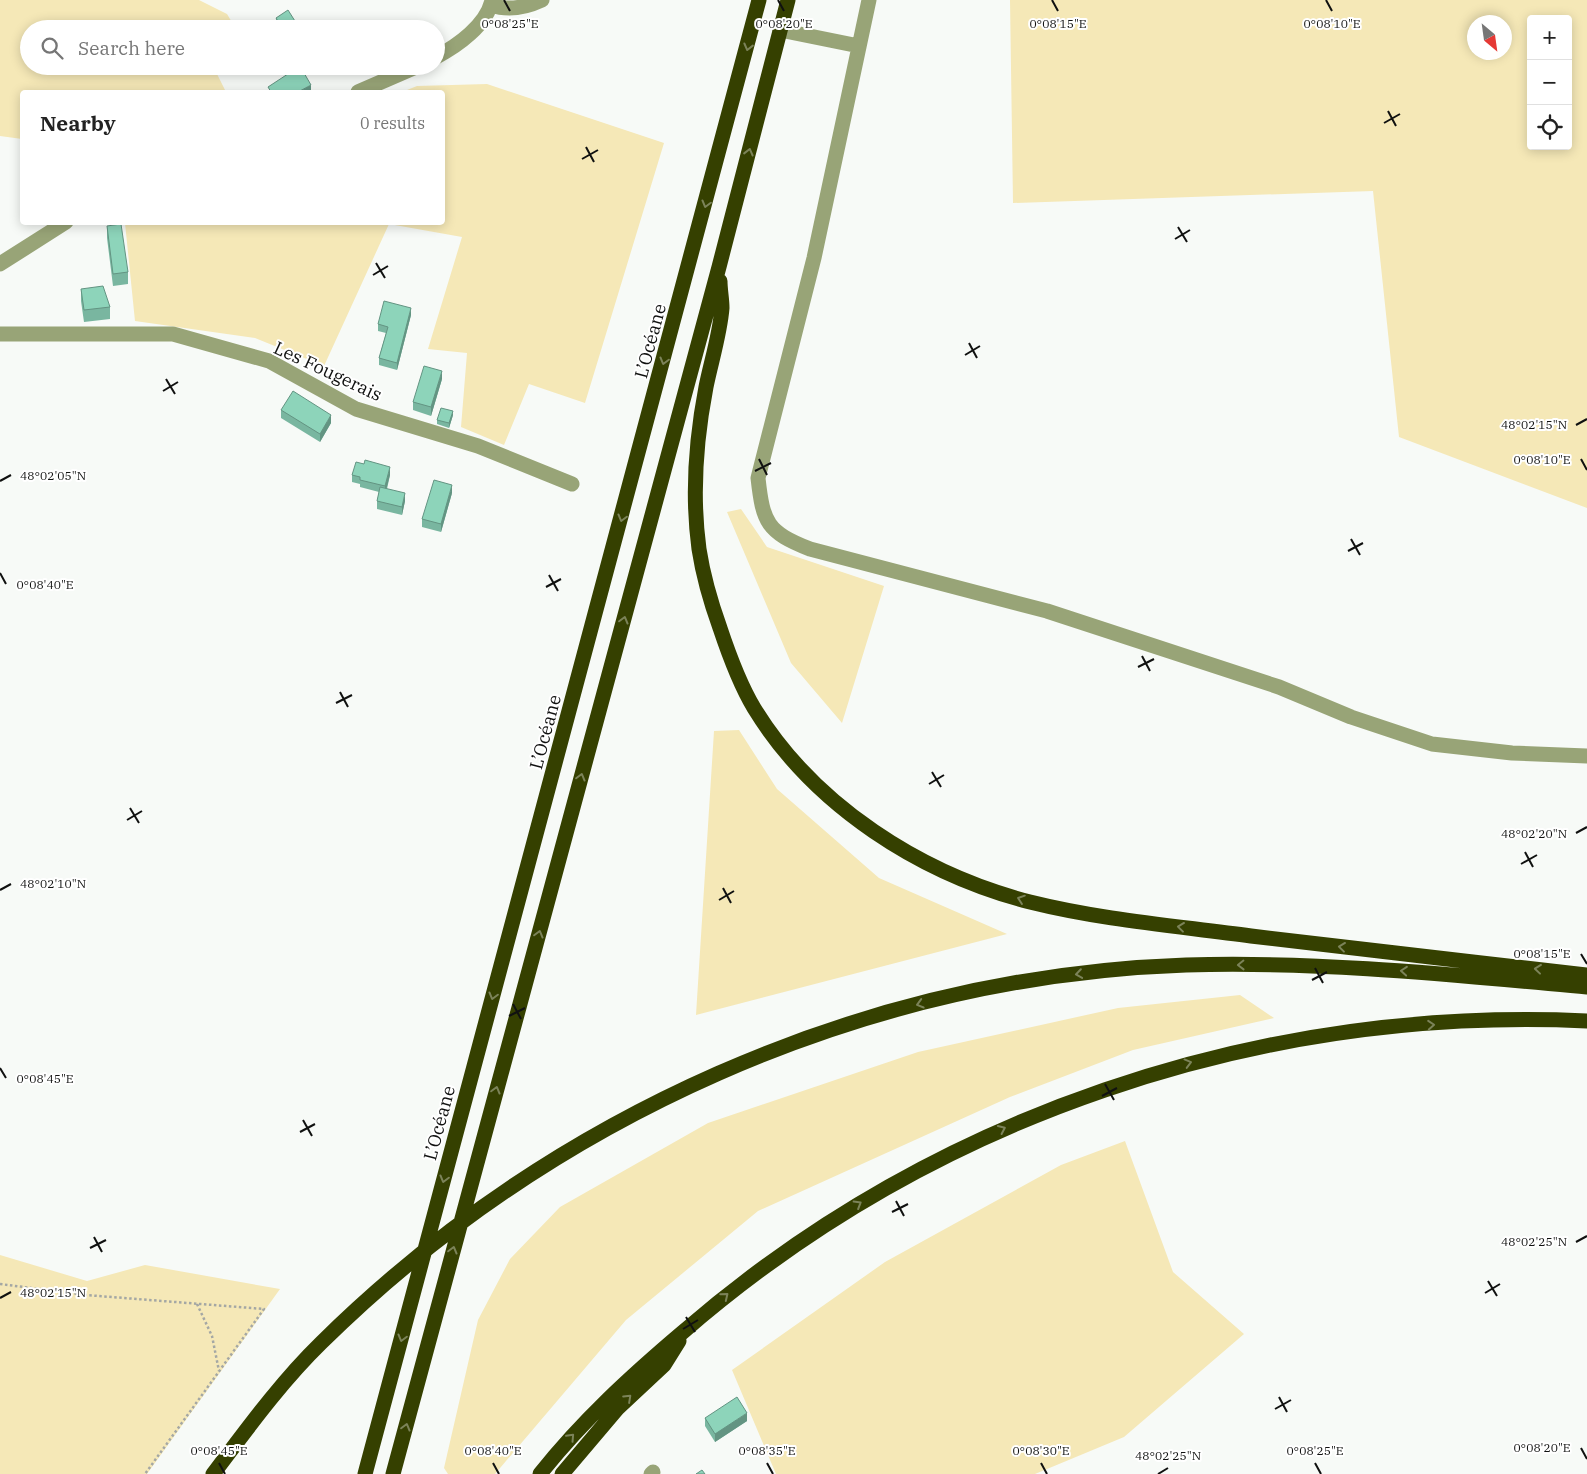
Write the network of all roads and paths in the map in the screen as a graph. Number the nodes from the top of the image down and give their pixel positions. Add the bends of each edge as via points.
1 (542, 0) edge
2 (759, 0) edge
3 (788, 0) edge
4 (869, 0) edge
5 (492, 2) edge
6 (780, 30) junction
7 (859, 46) junction
8 (445, 51) edge
9 (397, 75) edge
10 (363, 90) edge
11 (61, 225) edge
12 (0, 264) edge
13 (719, 267) junction
14 (0, 334) edge
15 (572, 484) dead end
16 (1587, 756) edge
17 (1587, 975) edge
18 (1587, 987) edge
19 (1587, 1021) edge
20 (0, 1284) edge
21 (197, 1304) junction
22 (687, 1328) junction
23 (219, 1371) junction
24 (371, 1451) junction
25 (145, 1474) edge
26 (213, 1474) edge
27 (354, 1474) edge
28 (365, 1474) edge
29 (393, 1474) edge
30 (540, 1474) edge
31 (562, 1474) edge

1 - 5 street via 528,7 497,7
2 -> 24 highway, L’Océane
3 - 6 highway
4 - 7 street
5 - 8 street via 471,33
6 - 7 street
13 -> 6 highway
7 - 16 street via 814,258 758,478 769,525 787,540 810,549 1047,610 1279,687 1350,717 1432,744 1512,753
9 - 10 street
11 - 12 street
17 -> 13 highway via 1121,919 1029,902 959,878 903,849 861,822 816,785 754,708 731,661 713,607 699,552 696,515 705,392 722,309
29 -> 13 highway
14 - 15 street, Les Fougerais via 173,334 269,361 356,409 478,446
18 -> 26 highway via 1378,968 1183,965 1082,974 936,999 752,1058 667,1095 573,1147 496,1197 403,1267 318,1345 247,1428
22 -> 19 highway via 797,1242 884,1188 1012,1124 1111,1087 1255,1047 1365,1030 1476,1021
20 - 21 path
21 - 23 path via 212,1336
21 - 23 path via 264,1309
30 -> 22 highway via 558,1450 609,1397
31 -> 22 highway via 606,1421 664,1365
23 - 25 path
24 - 27 highway
24 - 28 highway, L’Océane

